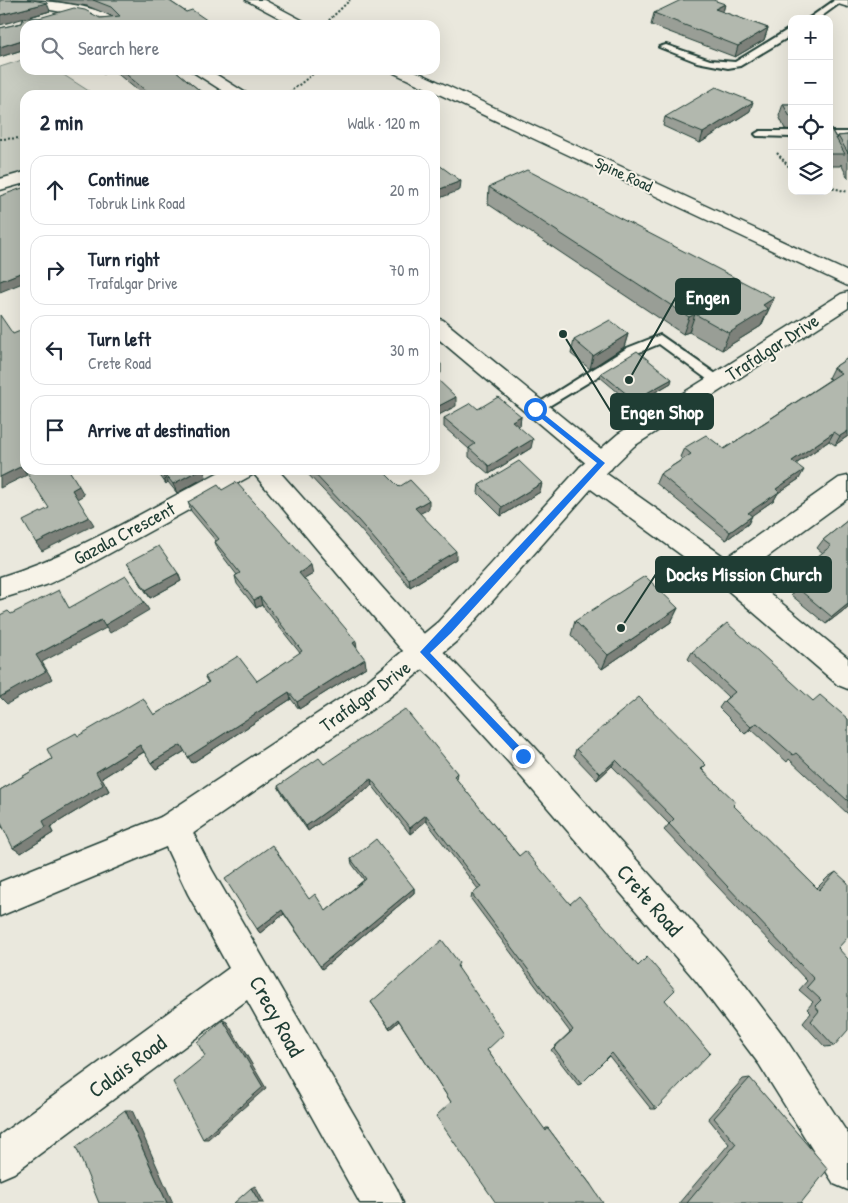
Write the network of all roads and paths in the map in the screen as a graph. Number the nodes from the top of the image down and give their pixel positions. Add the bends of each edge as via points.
1 (19, 0) edge
2 (253, 0) edge
3 (350, 0) edge
4 (840, 0) edge
5 (848, 3) edge
6 (79, 10) junction
7 (818, 15) edge
8 (44, 20) edge
9 (105, 20) edge
10 (294, 20) edge
11 (329, 20) edge
12 (788, 33) edge
13 (663, 47) dead end
14 (207, 75) edge
15 (312, 75) edge
16 (411, 75) edge
17 (232, 90) edge
18 (292, 90) edge
19 (760, 134) dead end
20 (788, 134) edge
21 (833, 135) edge
22 (848, 135) edge
23 (20, 138) edge
24 (0, 139) edge
25 (20, 179) edge
26 (0, 185) edge
27 (833, 188) edge
28 (848, 192) edge
29 (848, 280) edge
30 (848, 299) edge
31 (440, 329) edge
32 (718, 382) junction
33 (535, 409) junction
34 (595, 468) junction
35 (235, 475) edge
36 (268, 475) edge
37 (848, 485) edge
38 (726, 573) junction
39 (2, 581) edge
40 (425, 652) junction
41 (848, 676) edge
42 (172, 828) junction
43 (0, 898) edge
44 (253, 974) junction
45 (0, 1158) edge
46 (848, 1170) edge
47 (384, 1203) edge

1 - 6 street
2 - 10 street
3 - 11 path
4 - 5 street
4 - 7 lane
6 - 8 street
6 - 9 street
12 - 13 lane via 730,66
14 - 17 street
15 - 18 path
16 - 29 street, Spine Road
19 - 20 lane
21 - 22 lane
23 - 24 path
25 - 26 street
27 - 28 path
30 - 32 street, Trafalgar Drive
31 - 33 street
32 - 33 lane via 660,339 631,351
32 - 34 street, Trafalgar Drive via 626,440
33 - 34 street
34 - 38 street
34 - 40 street, Trafalgar Drive via 448,631
35 - 39 street, Gazala Crescent via 74,560 36,577
36 - 40 street
37 - 38 street
38 - 41 street
40 - 42 street, Trafalgar Drive via 377,690
40 - 46 street, Crete Road via 523,756 710,969 772,1051
42 - 43 street, Trafalgar Drive
42 - 44 street, Crecy Road
44 - 45 street, Calais Road
44 - 47 street, Crecy Road

